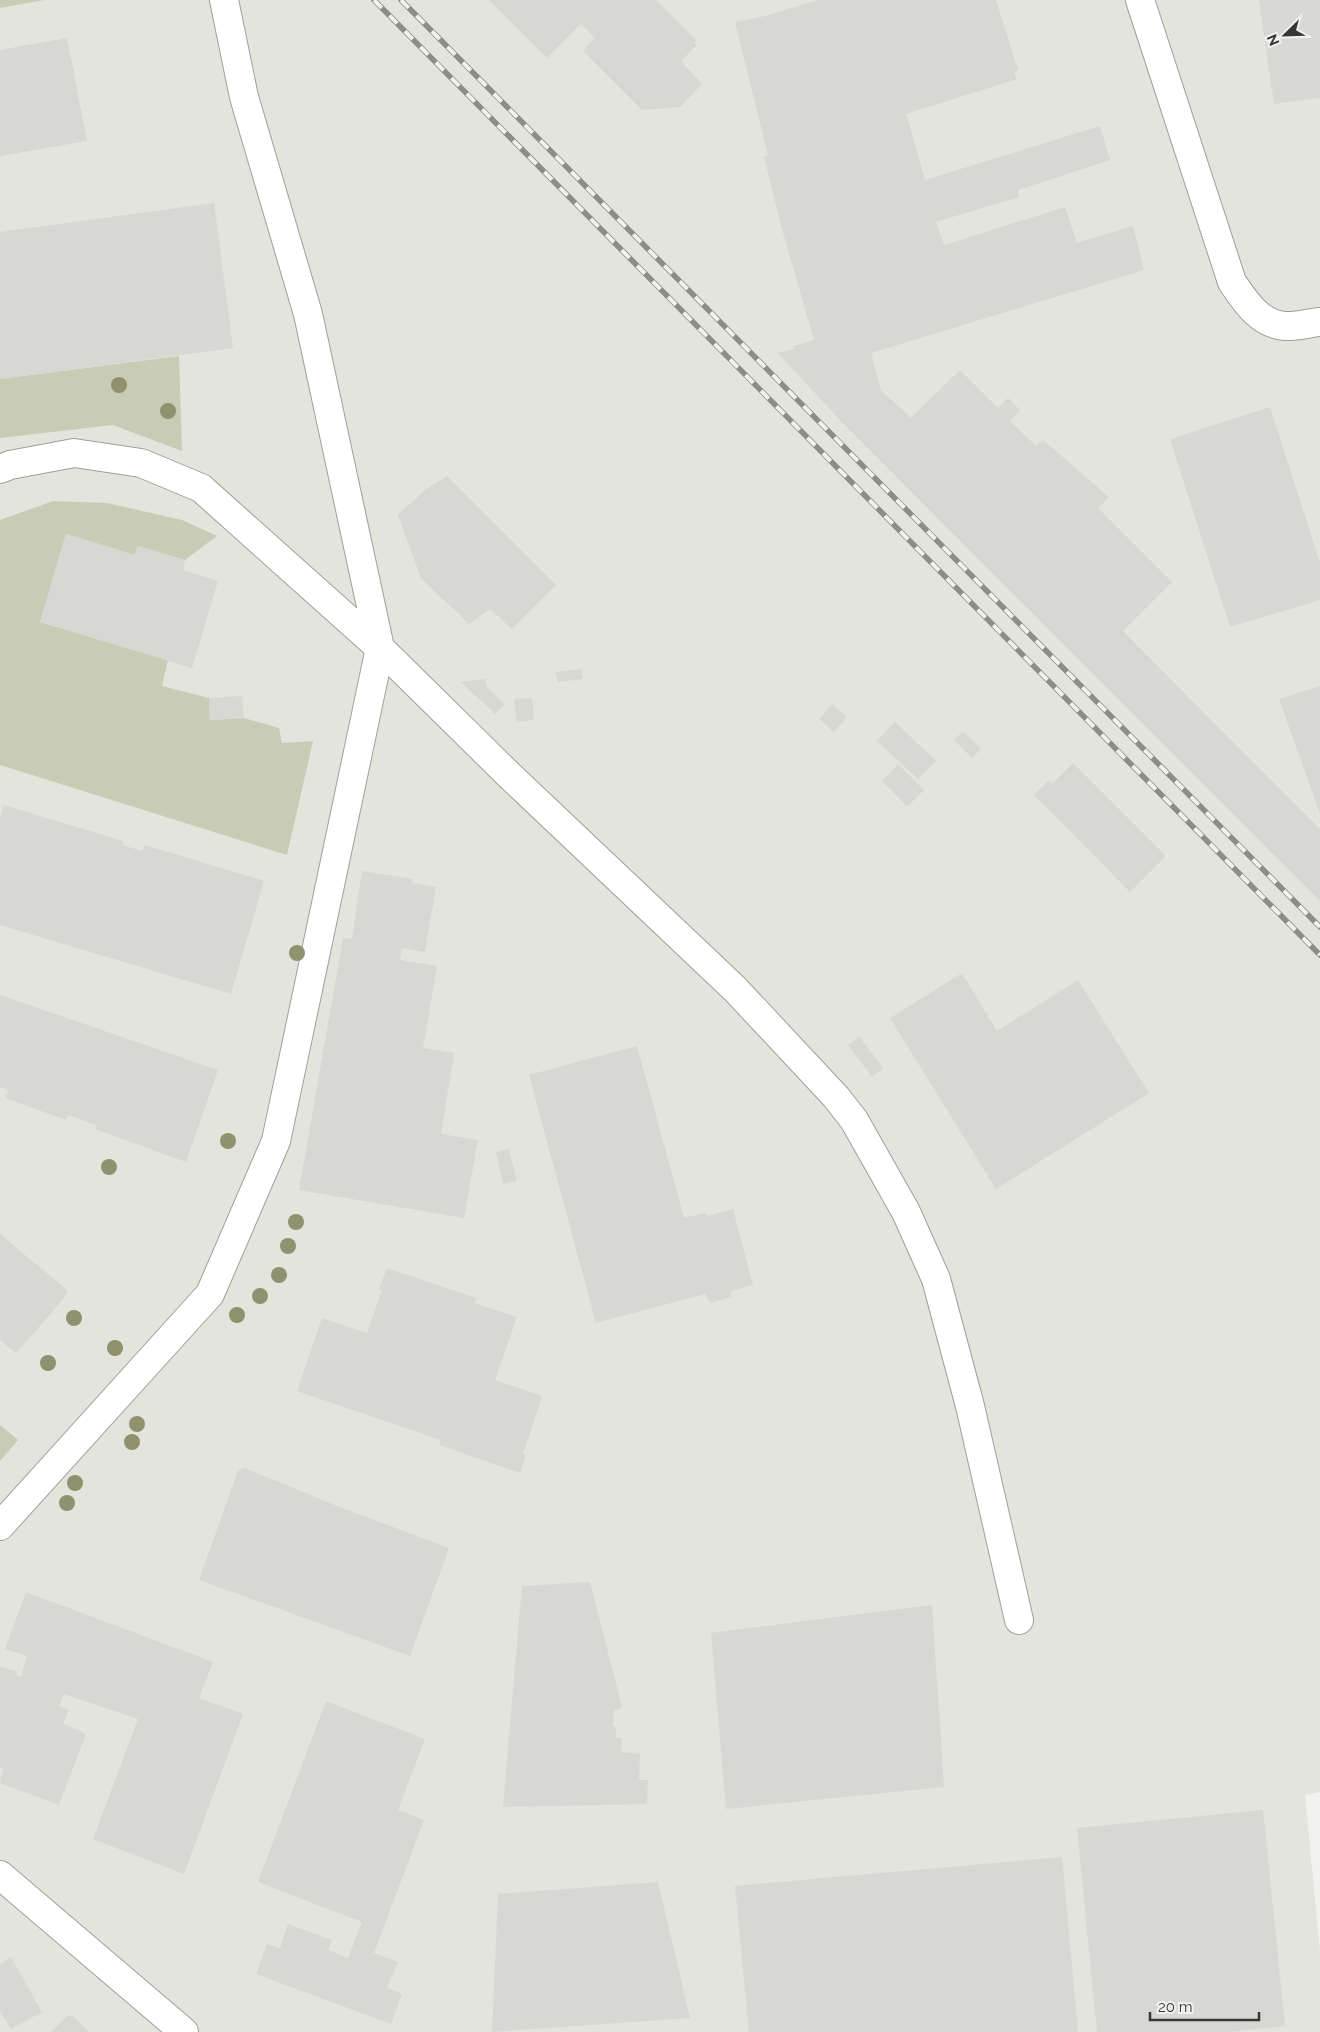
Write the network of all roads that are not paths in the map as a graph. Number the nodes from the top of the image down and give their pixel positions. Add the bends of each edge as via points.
1 (224, 0) edge
2 (1140, 0) edge
3 (1320, 322) edge
4 (0, 469) edge
5 (380, 648) junction
6 (0, 1526) edge
7 (1019, 1620) dead end
8 (0, 1875) edge
9 (184, 2032) edge

1 - 5 street via 244,97 308,314
2 - 3 street via 1232,282 1248,306 1265,320 1284,326
4 - 5 street via 74,453 141,463 201,488
5 - 6 street via 276,1141 210,1294
5 - 7 street via 735,989 854,1120 906,1212 936,1279 970,1406
8 - 9 street

